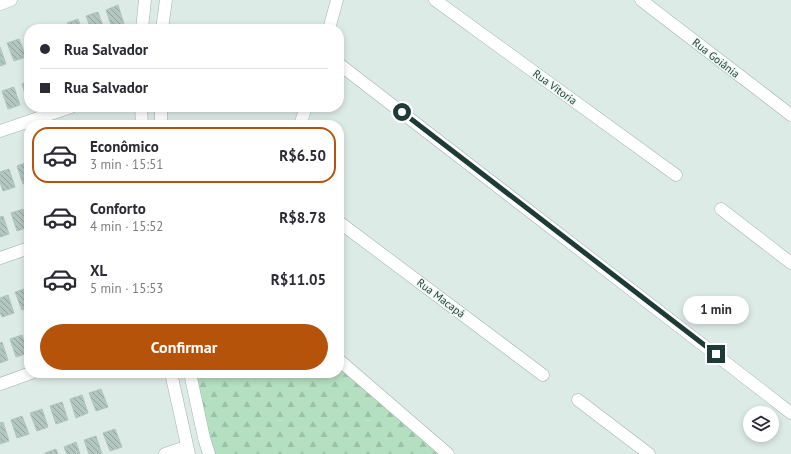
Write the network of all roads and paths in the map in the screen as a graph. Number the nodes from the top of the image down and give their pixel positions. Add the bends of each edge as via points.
1 (11, 0) edge
2 (145, 0) edge
3 (166, 0) edge
4 (337, 0) edge
5 (435, 0) edge
6 (641, 0) edge
7 (0, 4) edge
8 (143, 24) edge
9 (163, 24) edge
10 (330, 24) edge
11 (344, 68) edge
12 (56, 112) edge
13 (791, 115) edge
14 (33, 120) edge
15 (24, 123) edge
16 (0, 131) edge
17 (676, 175) dead end
18 (721, 209) dead end
19 (344, 226) edge
20 (24, 250) edge
21 (0, 258) edge
22 (791, 263) edge
23 (344, 364) edge
24 (24, 375) edge
25 (543, 375) dead end
26 (172, 378) edge
27 (191, 378) edge
28 (0, 384) edge
29 (578, 400) dead end
30 (791, 413) edge
31 (187, 450) edge
32 (165, 454) edge
33 (209, 454) edge
34 (448, 454) edge
35 (649, 454) edge

1 - 7 street
2 - 8 street
3 - 9 street
4 - 10 street
5 - 17 street, Rua Vitoria
6 - 13 street, Rua Goiânia
11 - 30 street
12 - 14 street
15 - 16 street
18 - 22 street
19 - 25 street, Rua Macapá
20 - 21 street
23 - 34 street
24 - 28 street
26 - 31 street
27 - 33 street
29 - 35 street
31 - 32 street

